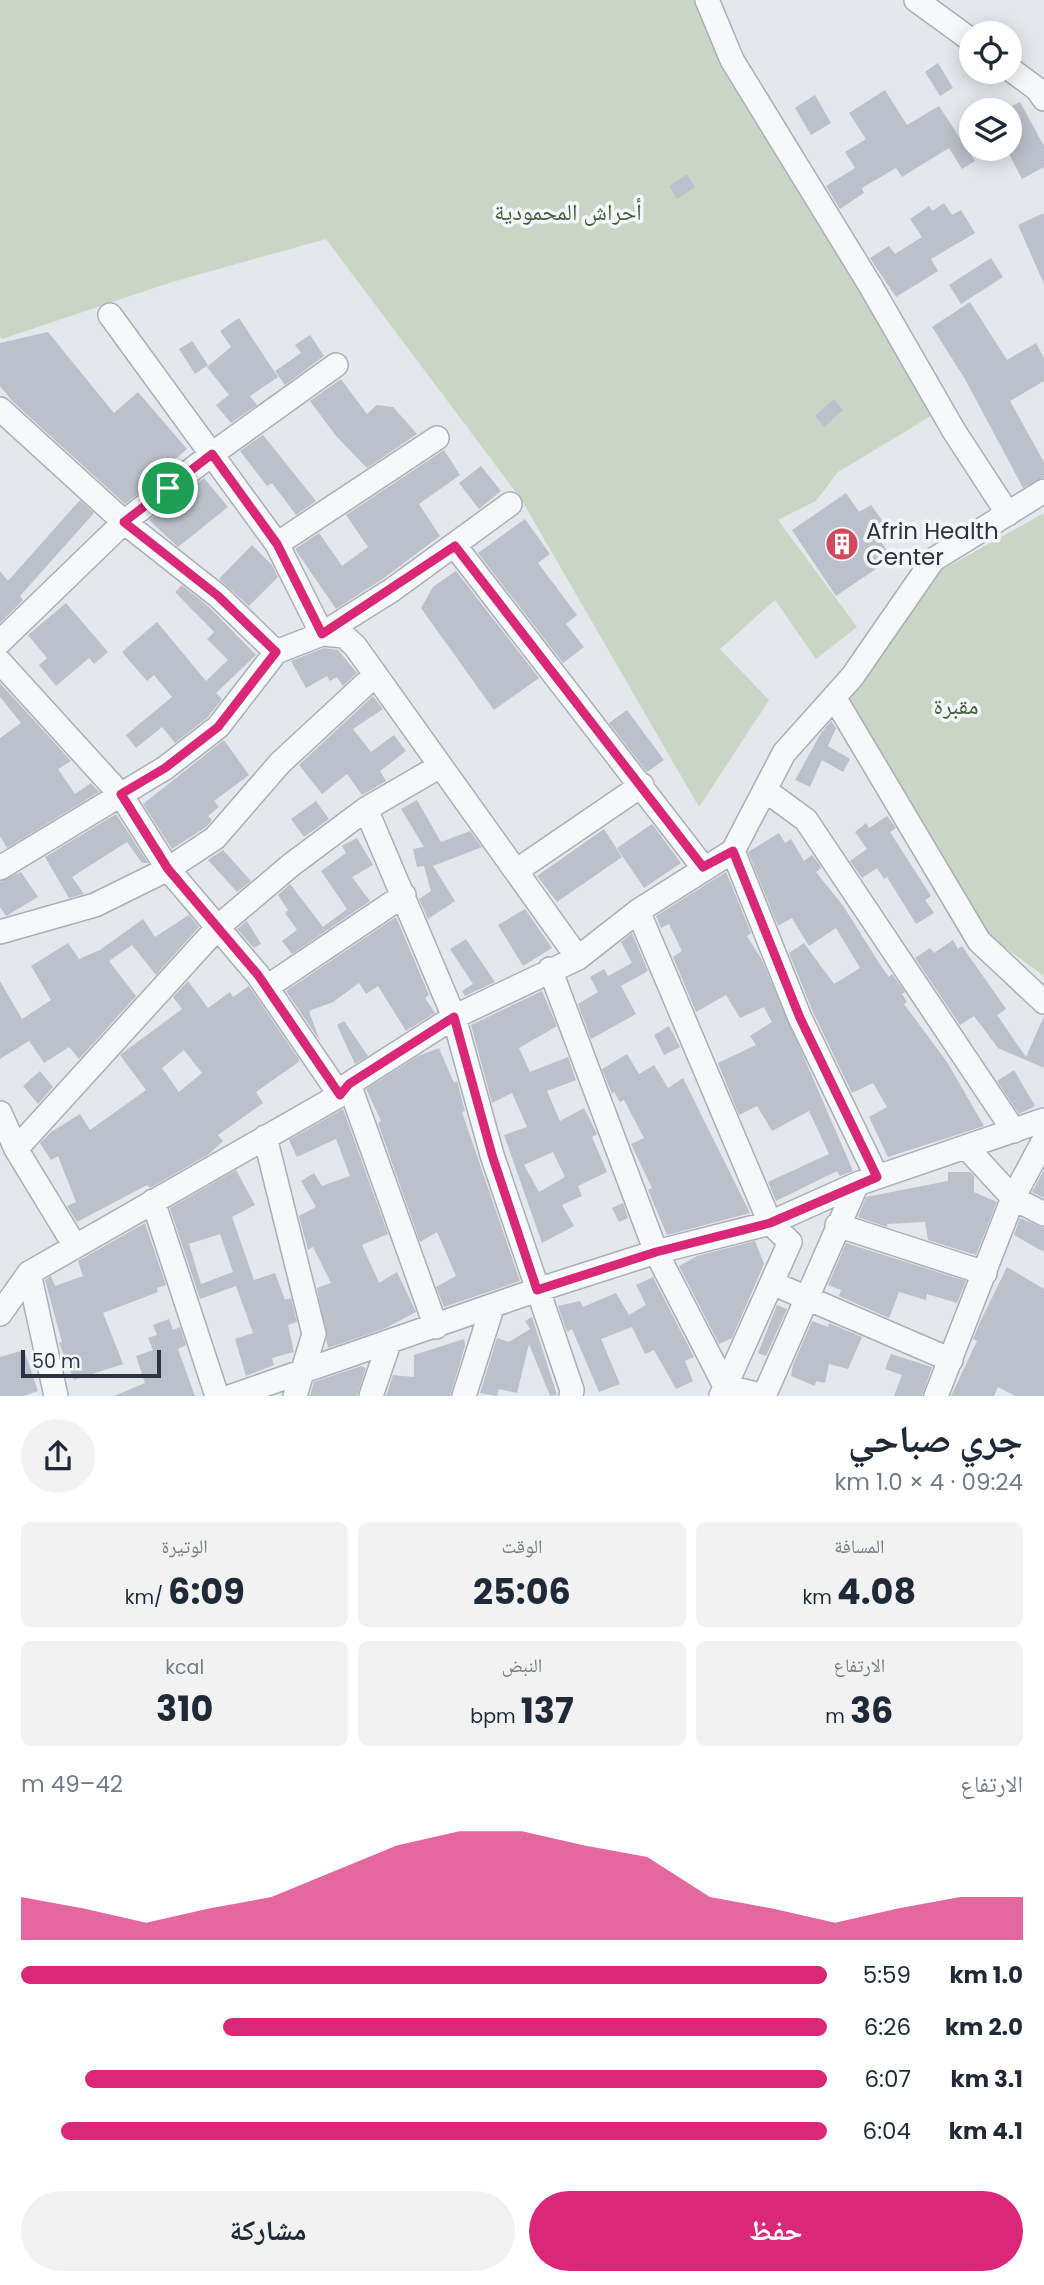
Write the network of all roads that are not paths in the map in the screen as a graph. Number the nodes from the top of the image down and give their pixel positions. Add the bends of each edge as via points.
1 (706, 0) edge
2 (916, 0) edge
3 (959, 31) edge
4 (1022, 78) edge
5 (1044, 99) edge
6 (110, 315) dead end
7 (336, 365) dead end
8 (0, 409) edge
9 (438, 438) dead end
10 (212, 454) junction
11 (1044, 491) edge
12 (510, 504) dead end
13 (1008, 514) junction
14 (124, 522) junction
15 (277, 544) junction
16 (455, 546) junction
17 (322, 634) junction
18 (0, 642) edge
19 (276, 652) junction
20 (0, 662) edge
21 (374, 676) junction
22 (834, 698) junction
23 (440, 766) junction
24 (642, 785) junction
25 (765, 790) junction
26 (121, 794) junction
27 (366, 809) junction
28 (733, 851) junction
29 (703, 867) junction
30 (0, 868) edge
31 (168, 869) junction
32 (516, 871) junction
33 (404, 895) junction
34 (638, 911) junction
35 (219, 926) junction
36 (0, 932) edge
37 (578, 958) junction
38 (550, 969) junction
39 (267, 987) junction
40 (1044, 1002) edge
41 (454, 1017) junction
42 (344, 1089) junction
43 (0, 1113) edge
44 (1044, 1121) edge
45 (1014, 1131) junction
46 (265, 1137) junction
47 (1044, 1140) edge
48 (966, 1147) junction
49 (16, 1149) junction
50 (867, 1180) junction
51 (1013, 1198) junction
52 (153, 1201) junction
53 (1044, 1214) edge
54 (770, 1223) junction
55 (837, 1225) junction
56 (75, 1247) junction
57 (656, 1252) junction
58 (29, 1273) junction
59 (985, 1273) junction
60 (772, 1283) junction
61 (537, 1290) junction
62 (808, 1300) junction
63 (492, 1308) junction
64 (0, 1314) edge
65 (436, 1327) junction
66 (389, 1343) junction
67 (951, 1360) junction
68 (302, 1372) junction
69 (723, 1391) edge
70 (55, 1396) edge
71 (218, 1396) edge
72 (232, 1396) edge
73 (295, 1396) edge
74 (371, 1396) edge
75 (464, 1396) edge
76 (571, 1396) edge
77 (764, 1396) edge
78 (936, 1396) edge

1 - 13 street via 732,60
2 - 3 street
4 - 5 street
6 - 10 street
7 - 10 street
8 - 14 street
9 - 15 street
10 - 14 street
10 - 15 street
11 - 13 street
12 - 16 street
13 - 22 street via 933,560
14 - 18 street
14 - 19 street via 218,596
15 - 17 street
16 - 17 street
16 - 24 street
17 - 19 street
17 - 21 street via 344,636
19 - 26 street via 218,727 165,768
20 - 26 street
21 - 23 street
21 - 31 street via 280,763 215,838
22 - 25 street via 784,753
22 - 40 street via 979,941
23 - 27 street
23 - 32 street
24 - 29 street
24 - 32 street
25 - 28 street
25 - 45 street via 806,820
26 - 30 street
26 - 31 street
27 - 33 street
27 - 35 street
28 - 29 street
28 - 50 street
29 - 34 street
31 - 35 street
31 - 36 street via 95,905
32 - 37 street
33 - 39 street
33 - 41 street
34 - 37 street
34 - 54 street
35 - 39 street
35 - 49 street
37 - 38 street
38 - 41 street
38 - 57 street
39 - 42 street
41 - 42 street
41 - 61 street via 492,1155
42 - 46 street
42 - 65 street
43 - 49 street
44 - 45 street
45 - 48 street
46 - 52 street
46 - 68 street via 314,1334
47 - 51 street
48 - 50 street
48 - 51 street
49 - 56 street
50 - 54 street
50 - 55 street
51 - 53 street
51 - 59 street
52 - 56 street
52 - 71 street
54 - 57 street
54 - 60 street via 790,1242
55 - 59 street
55 - 62 street
56 - 58 street
57 - 61 street
57 - 69 street
58 - 64 street
58 - 70 street
59 - 67 street
60 - 62 street
60 - 69 street
61 - 63 street
61 - 76 street
62 - 67 street
62 - 77 street
63 - 65 street
63 - 75 street
65 - 66 street
66 - 68 street
66 - 74 street
67 - 78 street
68 - 72 street
68 - 73 street
69 - 77 street

